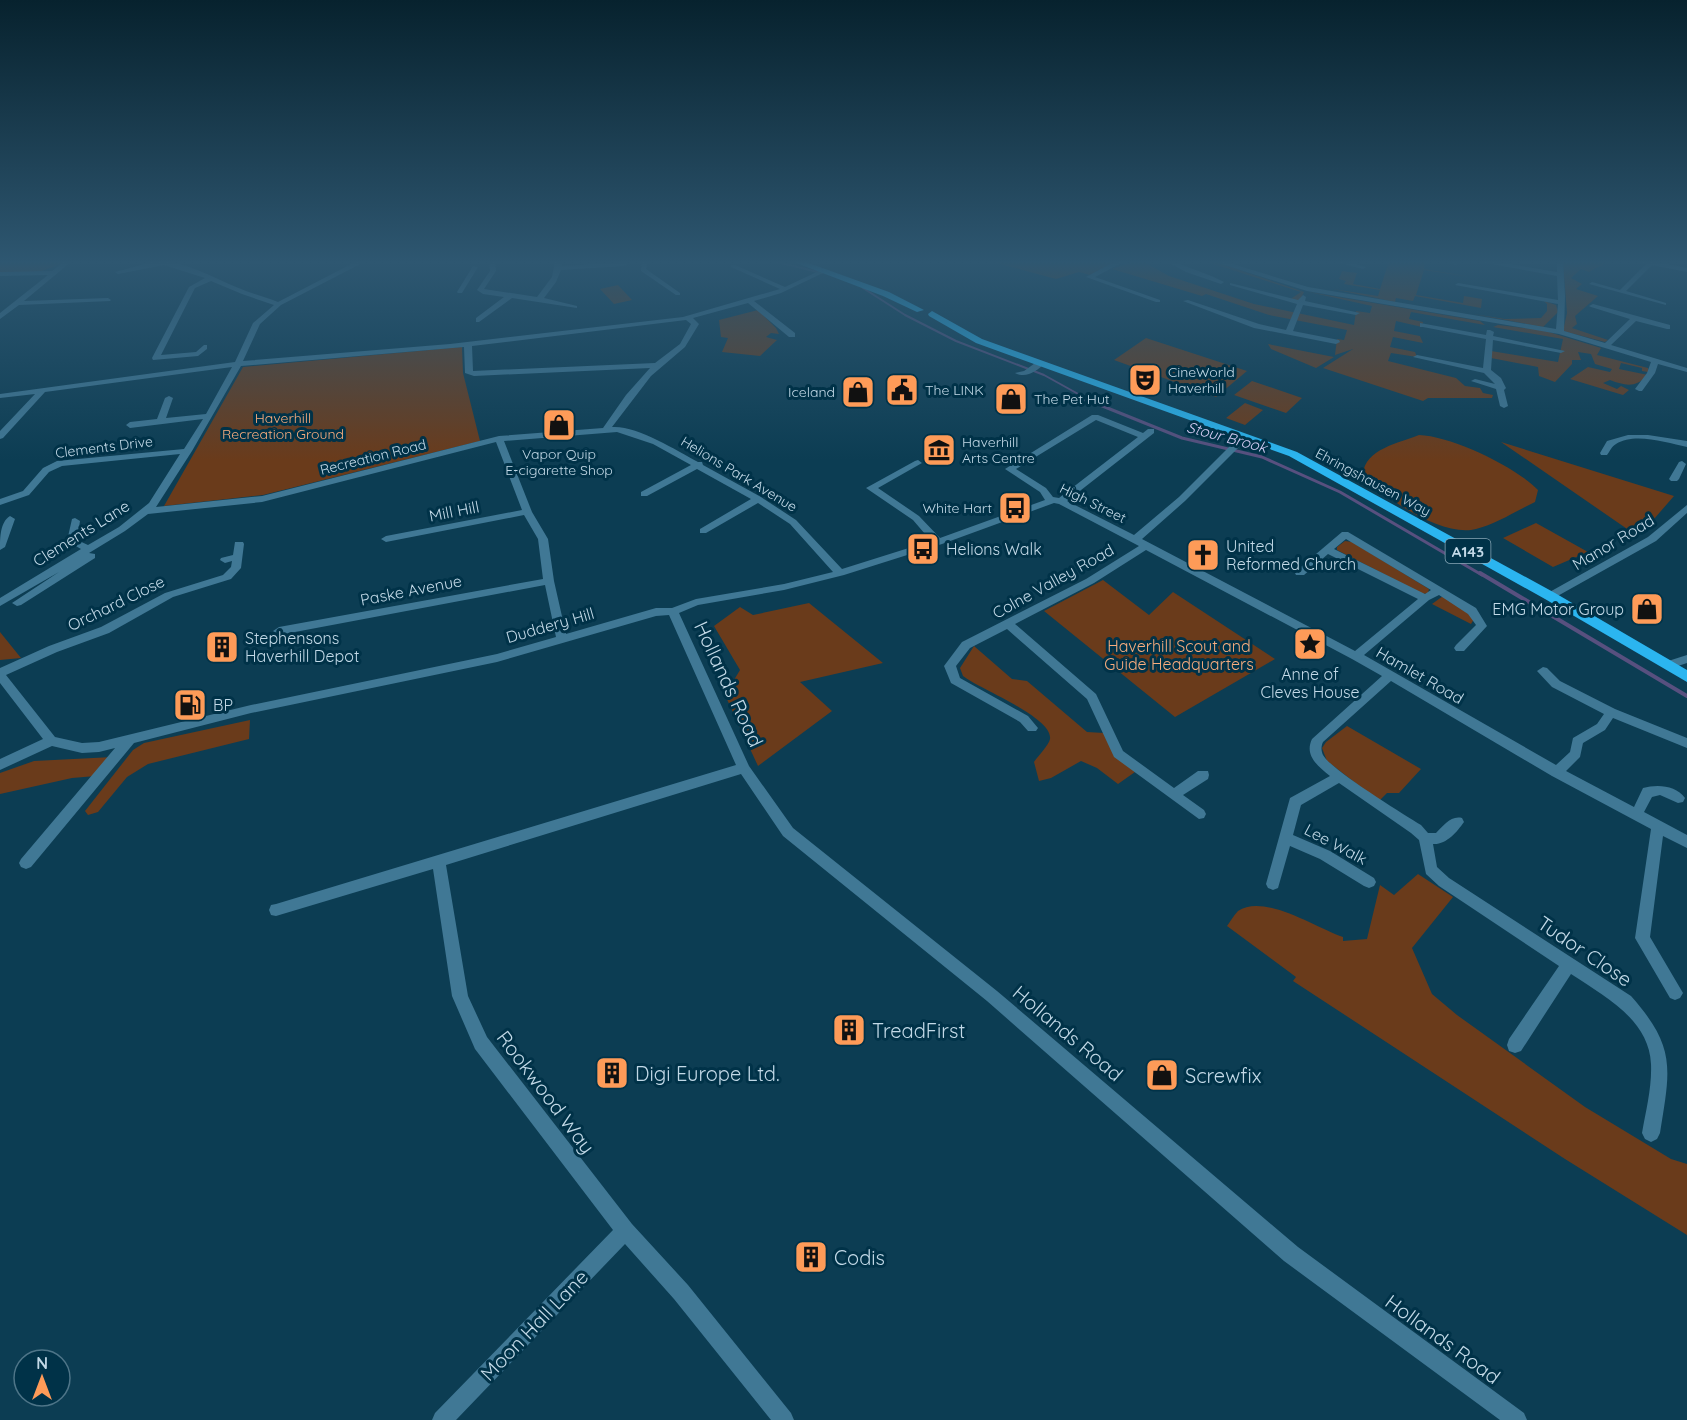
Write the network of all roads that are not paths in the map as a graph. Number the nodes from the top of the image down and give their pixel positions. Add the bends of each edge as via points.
1 (170, 327) edge
2 (254, 327) edge
3 (609, 327) edge
4 (694, 327) edge
5 (783, 327) edge
6 (953, 327) edge
7 (1264, 327) edge
8 (1291, 327) edge
9 (1435, 327) edge
10 (1490, 327) edge
11 (1530, 327) edge
12 (1560, 327) edge
13 (1625, 327) edge
14 (1548, 330) joint
15 (1289, 332) junction
16 (1560, 332) junction
17 (792, 335) dead end
18 (1490, 338) junction
19 (1336, 342) dead end
20 (468, 344) junction
21 (204, 347) dead end
22 (1605, 347) junction
23 (1561, 351) dead end
24 (1417, 357) dead end
25 (1655, 361) junction
26 (238, 364) junction
27 (1038, 364) junction
28 (657, 365) junction
29 (1687, 370) edge
30 (1487, 371) junction
31 (1032, 380) dead end
32 (1475, 381) dead end
33 (1502, 388) junction
34 (1640, 389) dead end
35 (41, 392) junction
36 (0, 396) edge
37 (169, 398) dead end
38 (1504, 406) dead end
39 (209, 416) junction
40 (161, 421) junction
41 (130, 425) dead end
42 (606, 429) junction
43 (0, 436) edge
44 (499, 439) junction
45 (1239, 441) junction
46 (1687, 444) edge
47 (188, 451) junction
48 (1604, 453) dead end
49 (699, 464) junction
50 (918, 464) dead end
51 (1683, 467) edge
52 (1010, 469) joint
53 (1674, 479) dead end
54 (644, 494) dead end
55 (758, 499) junction
56 (1056, 500) junction
57 (0, 502) edge
58 (1687, 508) edge
59 (146, 511) junction
60 (527, 512) junction
61 (10, 519) dead end
62 (75, 521) dead end
63 (122, 530) junction
64 (703, 531) dead end
65 (386, 539) dead end
66 (1135, 540) junction
67 (938, 542) junction
68 (239, 544) dead end
69 (1147, 545) junction
70 (0, 547) edge
71 (88, 549) junction
72 (1327, 550) junction
73 (237, 557) junction
74 (225, 560) dead end
75 (840, 573) junction
76 (1300, 573) dead end
77 (549, 581) junction
78 (1439, 590) junction
79 (1550, 596) junction
80 (1425, 598) junction
81 (6, 599) edge
82 (673, 611) junction
83 (1007, 623) junction
84 (279, 631) dead end
85 (562, 639) junction
86 (1460, 648) dead end
87 (1356, 656) junction
88 (1687, 659) edge
89 (1669, 665) junction
90 (1543, 671) dead end
91 (0, 674) edge
92 (1389, 676) junction
93 (1687, 677) edge
94 (1611, 712) junction
95 (1032, 728) dead end
96 (129, 740) junction
97 (51, 741) junction
98 (1687, 743) edge
99 (0, 765) edge
100 (744, 768) junction
101 (1557, 772) junction
102 (1203, 775) dead end
103 (1339, 777) junction
104 (1174, 795) junction
105 (1678, 798) dead end
106 (1199, 814) dead end
107 (1635, 815) junction
108 (1457, 822) dead end
109 (1658, 827) junction
110 (1286, 838) junction
111 (1425, 838) junction
112 (1687, 842) edge
113 (439, 861) junction
114 (26, 863) dead end
115 (1369, 882) dead end
116 (1274, 884) dead end
117 (276, 910) dead end
118 (1569, 965) junction
119 (1676, 993) dead end
120 (1515, 1045) dead end
121 (1651, 1133) dead end
122 (626, 1231) junction
123 (442, 1420) edge
124 (784, 1420) edge
125 (1517, 1420) edge

1 - 21 street via 156,358 198,354
2 - 26 street, Clements Lane
3 - 20 street
4 - 28 street via 685,346
5 - 17 street
6 - 27 main road, Ehringshausen Way / A143
7 - 15 street
8 - 15 street
9 - 18 street
10 - 18 street
11 - 14 street
12 - 16 street
13 - 22 street
14 - 16 street
15 - 19 street
16 - 22 street
18 - 23 street
18 - 30 street
20 - 26 street
20 - 28 street via 469,373 474,374
22 - 25 street
24 - 30 street
25 - 29 street
25 - 34 street
26 - 35 street
26 - 39 street, Clements Lane
27 - 31 street via 1019,373
27 - 45 main road, Ehringshausen Way / A143
28 - 42 street via 626,399
30 - 33 street
32 - 33 street
33 - 38 street
35 - 36 street
35 - 43 street
37 - 40 street
39 - 40 street
39 - 47 street, Clements Lane
40 - 41 street
42 - 44 street, Recreation Road
42 - 49 street, Helions Park Avenue via 646,436
44 - 59 street, Recreation Road via 262,499
44 - 60 street
45 - 66 street
45 - 79 main road, Ehringshausen Way / A143 via 1293,454
46 - 48 street via 1629,438 1610,443
47 - 57 street, Clements Drive via 60,463 46,470 26,493
47 - 59 street, Clements Lane via 160,498
49 - 54 street
49 - 55 street, Helions Park Avenue
50 - 67 street via 871,488 916,518
51 - 53 street
52 - 56 street, High Street
52 - 56 street, Duddery Hill via 1095,417 1147,434
55 - 64 street
55 - 75 street, Helions Park Avenue via 793,522
56 - 66 street, High Street
56 - 67 street, Duddery Hill
58 - 79 street, Manor Road via 1652,539
59 - 63 street, Clements Lane
60 - 65 street, Mill Hill
60 - 77 street via 543,539
61 - 70 street
62 - 71 street via 72,541
63 - 71 street, Clements Lane
63 - 81 street via 121,537
66 - 69 street, Hamlet Road
67 - 75 street, Duddery Hill
68 - 73 street, Orchard Close
69 - 83 street, Colne Valley Road via 1090,581
69 - 87 street, Hamlet Road
71 - 81 street, Clements Lane
72 - 76 street
72 - 78 street via 1345,534
72 - 80 street
73 - 74 street
73 - 91 street, Orchard Close via 236,568 227,577 170,595 105,630
75 - 82 street, Duddery Hill via 696,602
77 - 84 street, Paske Avenue
77 - 85 street
78 - 80 street
78 - 86 street via 1472,611 1482,626
79 - 89 main road, Ehringshausen Way / A143
80 - 87 street
82 - 85 street, Duddery Hill via 656,612
82 - 100 street, Hollands Road
83 - 95 street, Colne Valley Road via 966,645 950,666 954,681
83 - 104 street via 1092,697 1118,753
85 - 96 street, Duddery Hill via 496,658 251,709
87 - 92 street, Hamlet Road
88 - 89 street
89 - 93 main road, Ehringshausen Way / A143
90 - 94 street via 1556,684
91 - 97 street
92 - 101 street, Hamlet Road
92 - 103 street via 1318,739 1318,759
94 - 98 street
94 - 101 street via 1601,727 1577,741 1576,754
96 - 97 street, Duddery Hill via 82,748
96 - 114 street
97 - 99 street
100 - 113 street
100 - 125 street, Hollands Road via 788,832 820,860 976,983 1291,1254
101 - 107 street, Hamlet Road
102 - 104 street
103 - 110 street via 1295,801
103 - 111 street
104 - 106 street
105 - 107 street via 1661,790 1648,792
107 - 109 street, Hamlet Road
108 - 111 street via 1439,839
109 - 112 street, Hamlet Road
109 - 119 street via 1642,938
110 - 115 street, Lee Walk via 1325,855
110 - 116 street
111 - 118 street, Tudor Close via 1431,870
113 - 117 street
113 - 122 street, Rookwood Way via 460,996 481,1043
118 - 120 street
118 - 121 street, Tudor Close via 1625,1001 1644,1021 1659,1049 1660,1073
122 - 123 street, Moon Hall Lane
122 - 124 street, Rookwood Way via 681,1292

